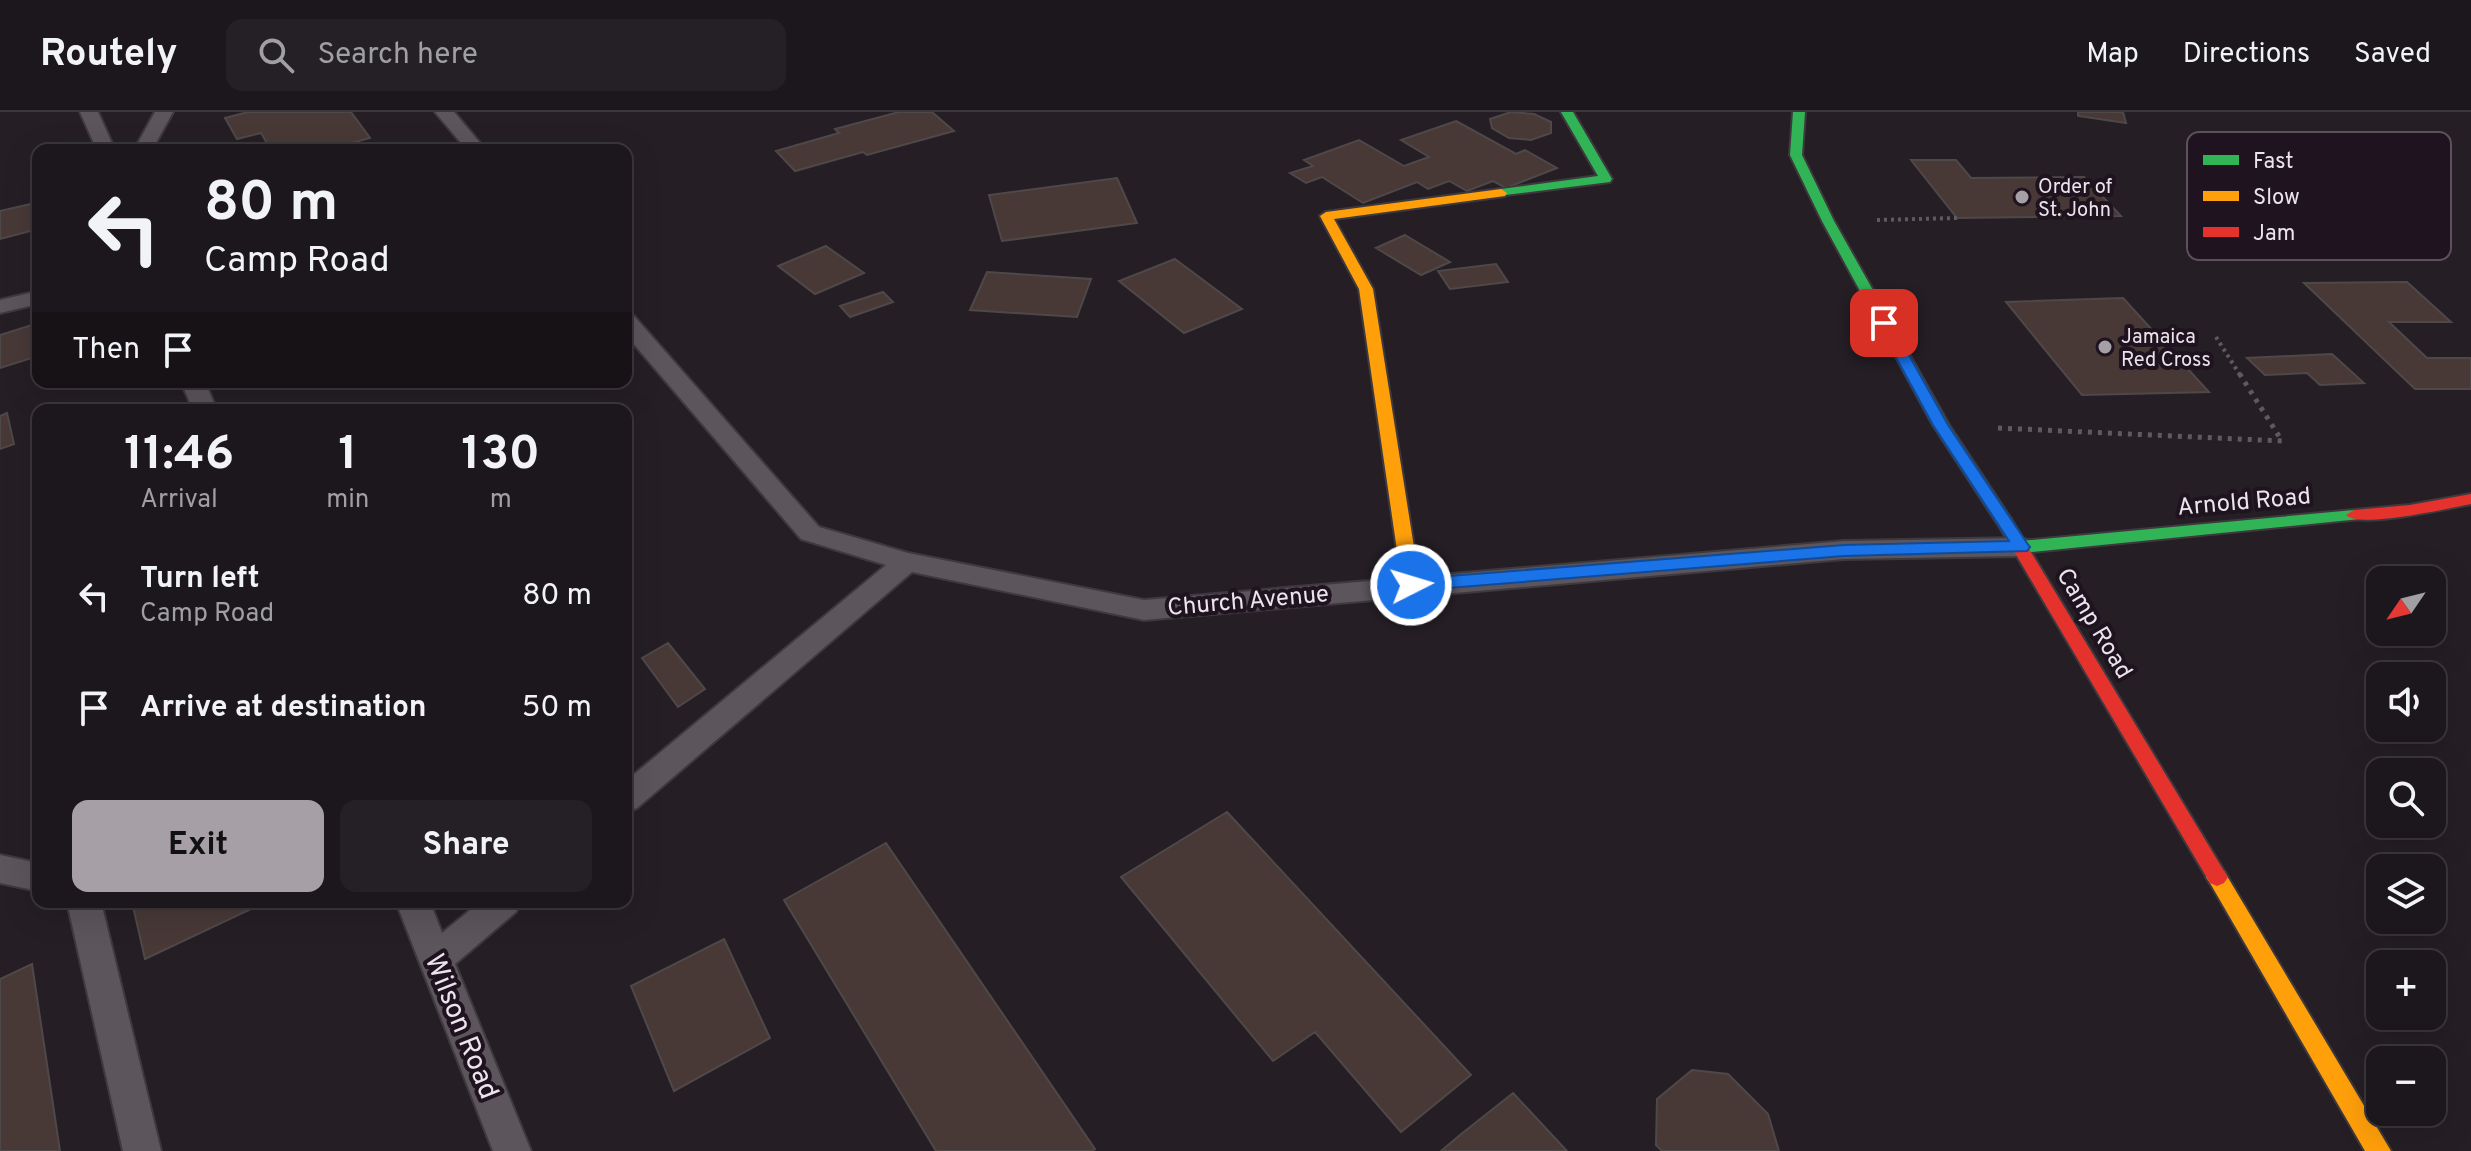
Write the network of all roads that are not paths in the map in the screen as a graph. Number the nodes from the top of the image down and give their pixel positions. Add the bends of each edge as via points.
1 (89, 112) edge
2 (164, 112) edge
3 (444, 112) edge
4 (1567, 112) edge
5 (1799, 112) edge
6 (103, 144) edge
7 (146, 144) edge
8 (472, 144) edge
9 (32, 299) edge
10 (0, 307) edge
11 (632, 328) edge
12 (2471, 499) edge
13 (2021, 547) junction
14 (907, 562) junction
15 (1411, 585) junction
16 (632, 794) edge
17 (0, 869) edge
18 (32, 876) edge
19 (85, 908) edge
20 (415, 908) edge
21 (497, 908) edge
22 (436, 959) junction
23 (142, 1151) edge
24 (512, 1151) edge
25 (2379, 1151) edge

1 - 6 lane
2 - 7 lane
3 - 8 lane
4 - 15 street via 1606,179 1326,216 1366,289
5 - 13 street, Camp Road via 1796,155 1828,221 1941,425
9 - 10 lane
11 - 14 lane, Church Avenue via 810,533
12 - 13 street, Arnold Road via 2410,510
13 - 15 lane, Church Avenue via 1844,550
13 - 25 street, Camp Road
14 - 15 lane, Church Avenue via 1144,610
14 - 16 lane
17 - 18 lane
19 - 23 lane
20 - 22 lane, Wilson Road
21 - 22 lane
22 - 24 lane, Wilson Road

